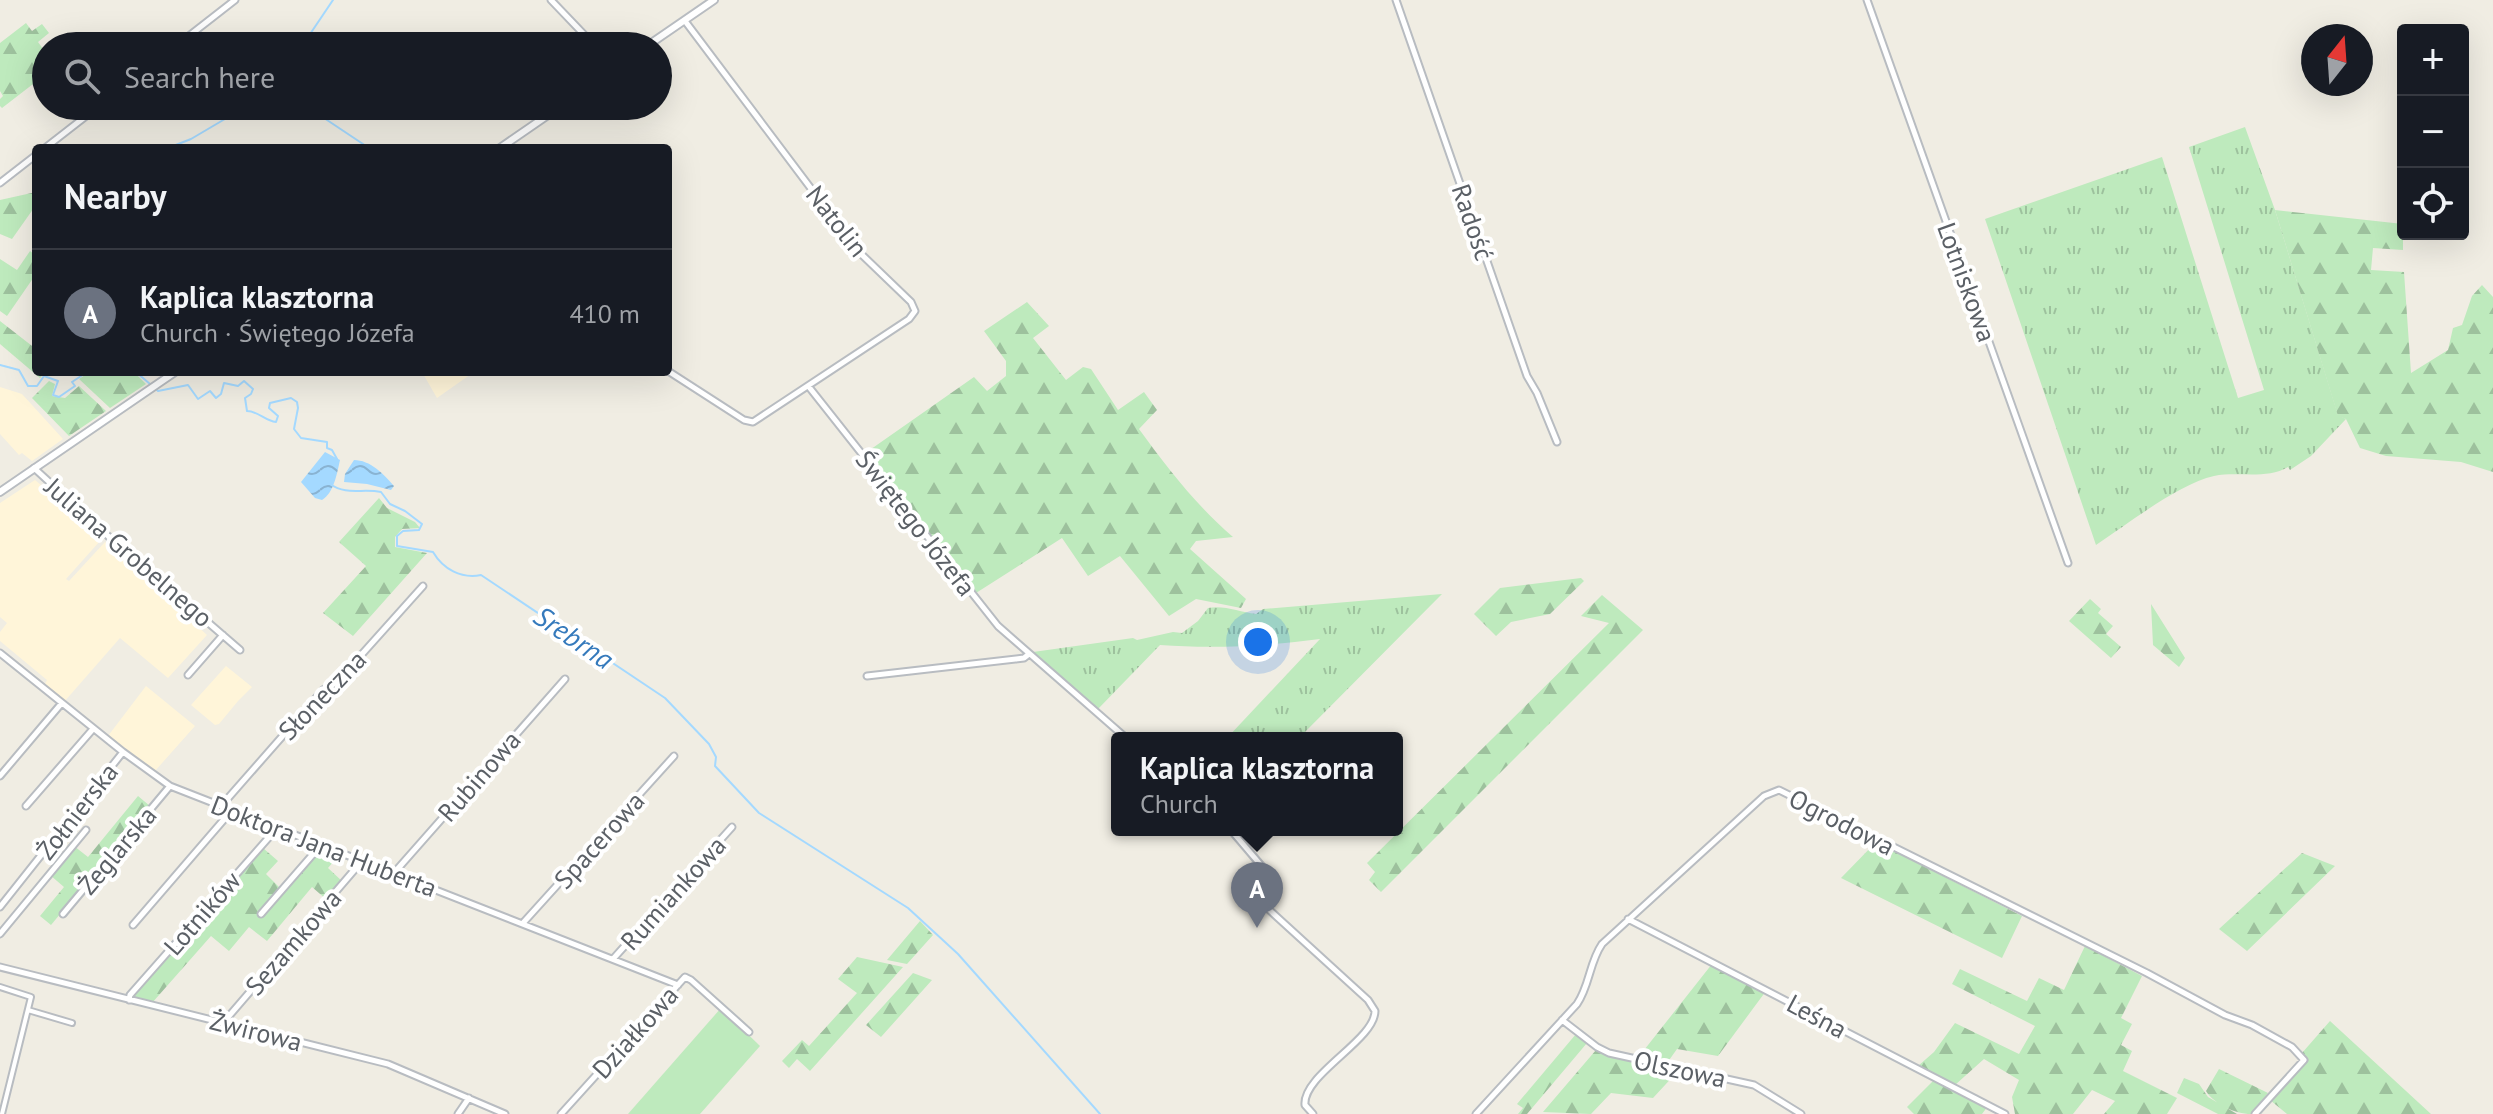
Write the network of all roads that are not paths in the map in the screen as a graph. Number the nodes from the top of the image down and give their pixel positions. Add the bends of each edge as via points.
1 (235, 0) edge
2 (551, 0) edge
3 (714, 0) edge
4 (1396, 0) edge
5 (1867, 0) edge
6 (685, 21) junction
7 (194, 32) edge
8 (582, 32) edge
9 (668, 32) edge
10 (81, 120) edge
11 (541, 120) edge
12 (50, 144) edge
13 (506, 144) edge
14 (32, 158) edge
15 (0, 183) edge
16 (672, 374) edge
17 (169, 376) edge
18 (809, 387) junction
19 (1557, 442) dead end
20 (34, 468) junction
21 (0, 492) edge
22 (2068, 563) dead end
23 (423, 586) dead end
24 (223, 635) junction
25 (240, 650) dead end
26 (0, 653) edge
27 (1029, 654) junction
28 (188, 675) dead end
29 (867, 676) dead end
30 (565, 679) dead end
31 (61, 704) junction
32 (93, 729) junction
33 (1119, 732) edge
34 (123, 752) junction
35 (674, 756) dead end
36 (0, 776) edge
37 (170, 786) junction
38 (222, 805) junction
39 (26, 806) dead end
40 (233, 809) junction
41 (278, 827) junction
42 (732, 827) dead end
43 (86, 830) dead end
44 (1236, 836) edge
45 (321, 845) junction
46 (362, 861) junction
47 (394, 873) junction
48 (0, 907) edge
49 (63, 914) dead end
50 (261, 914) dead end
51 (1628, 919) junction
52 (523, 923) junction
53 (133, 925) dead end
54 (0, 934) edge
55 (613, 959) junction
56 (0, 967) edge
57 (678, 985) junction
58 (0, 987) edge
59 (129, 1000) junction
60 (28, 1010) junction
61 (1562, 1020) junction
62 (72, 1023) dead end
63 (223, 1023) junction
64 (749, 1032) dead end
65 (469, 1098) junction
66 (2, 1114) edge
67 (458, 1114) edge
68 (505, 1114) edge
69 (561, 1114) edge
70 (1313, 1114) edge
71 (1476, 1114) edge
72 (1801, 1114) edge
73 (2005, 1114) edge
74 (2255, 1114) edge

1 - 7 street
2 - 8 street
3 - 6 street
4 - 19 street, Radość via 1527,376
5 - 22 street, Lotniskowa
6 - 9 street
6 - 18 street, Natolin via 858,251 915,307 909,319
10 - 12 street
11 - 13 street
14 - 15 street
16 - 18 street via 753,422
17 - 20 street
18 - 27 street, Świętego Józefa via 998,626
20 - 21 street
20 - 24 street, Juliana Grobelnego
23 - 38 street, Słoneczna
24 - 25 street, Juliana Grobelnego
24 - 28 street, Juliana Grobelnego
26 - 31 street, Doktora Jana Huberta
27 - 29 street
27 - 33 street, Świętego Józefa
30 - 47 street, Rubinowa
31 - 32 street, Doktora Jana Huberta
31 - 36 street
32 - 34 street, Doktora Jana Huberta
32 - 39 street
34 - 37 street, Doktora Jana Huberta
34 - 48 street, Żołnierska
35 - 52 street, Spacerowa
37 - 38 street, Doktora Jana Huberta
37 - 49 street, Żeglarska
38 - 40 street, Doktora Jana Huberta
40 - 41 street, Doktora Jana Huberta
40 - 53 street
41 - 45 street, Doktora Jana Huberta
41 - 59 street, Lotników
42 - 55 street, Rumiankowa
43 - 54 street
44 - 70 street via 1265,870 1265,906 1375,1008 1374,1021 1306,1095 1305,1105
45 - 46 street, Doktora Jana Huberta
45 - 50 street
46 - 47 street, Doktora Jana Huberta
46 - 63 street, Sezamkowa
47 - 52 street, Doktora Jana Huberta
51 - 61 street, Ogrodowa via 1596,953 1582,996
51 - 73 street, Leśna
51 - 74 street, Ogrodowa via 1764,796 1779,790 2292,1047 2304,1060
52 - 55 street, Doktora Jana Huberta
55 - 57 street, Doktora Jana Huberta
56 - 59 street, Żwirowa
57 - 64 street, Działkowa via 685,977 691,980
57 - 69 street, Działkowa
58 - 60 street via 31,997
59 - 63 street, Żwirowa
60 - 62 street
60 - 66 street
61 - 71 street, Ogrodowa
61 - 72 street, Olszowa via 1609,1053 1754,1085
63 - 65 street, Żwirowa via 388,1064
65 - 67 street
65 - 68 street, Żwirowa

